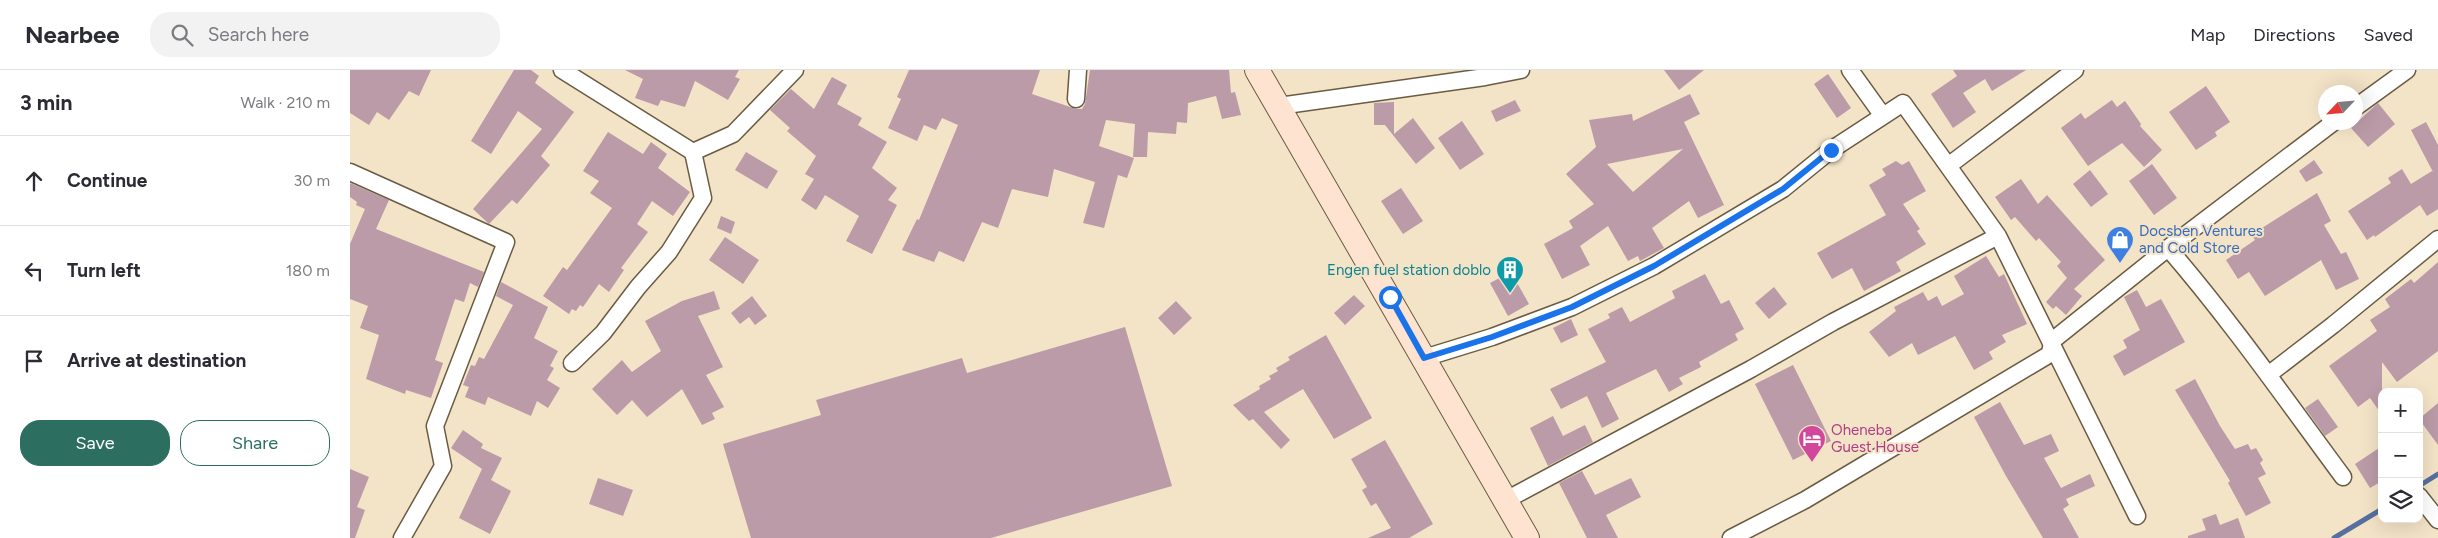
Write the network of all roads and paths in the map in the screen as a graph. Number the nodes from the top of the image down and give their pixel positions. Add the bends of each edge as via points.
1 (562, 70) edge
2 (795, 70) edge
3 (1078, 70) edge
4 (1257, 70) edge
5 (1521, 70) edge
6 (1850, 70) edge
7 (2075, 70) edge
8 (2407, 70) edge
9 (1076, 99) dead end
10 (2363, 102) edge
11 (1279, 106) junction
12 (1883, 116) junction
13 (2323, 130) edge
14 (692, 152) junction
15 (1948, 166) junction
16 (350, 172) edge
17 (1998, 236) junction
18 (2438, 239) edge
19 (2168, 248) junction
20 (2052, 341) junction
21 (1424, 358) junction
22 (572, 363) dead end
23 (2268, 375) junction
24 (2343, 477) dead end
25 (1506, 500) junction
26 (2423, 501) edge
27 (2137, 516) dead end
28 (2438, 520) edge
29 (402, 538) edge
30 (1528, 538) edge
31 (1731, 538) edge

1 - 14 street
2 - 14 street via 733,134
3 - 9 street
4 - 11 main road
5 - 11 street
6 - 12 street
7 - 15 street
8 - 10 street
11 - 21 main road
12 - 15 street via 1903,103
12 - 21 street via 1831,150 1783,189 1654,266 1572,307
13 - 19 street
14 - 22 street via 704,198 669,252 603,333
15 - 17 street
16 - 29 street via 506,242 435,426 443,466
17 - 20 street
17 - 25 street
18 - 23 street
19 - 20 street
19 - 23 street via 2209,295
20 - 27 street
20 - 31 street via 2050,354 1805,500
21 - 25 main road
23 - 24 street
25 - 30 main road
26 - 28 street

